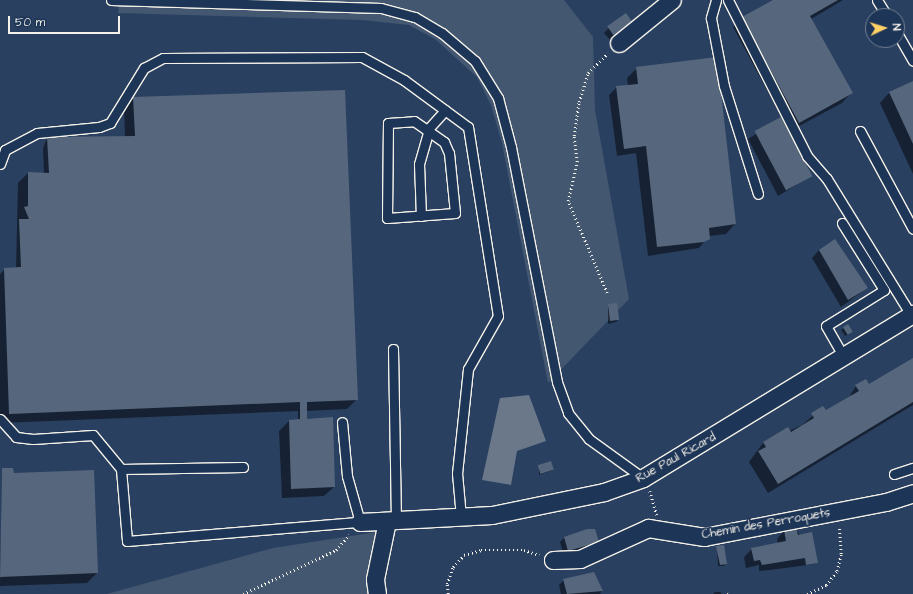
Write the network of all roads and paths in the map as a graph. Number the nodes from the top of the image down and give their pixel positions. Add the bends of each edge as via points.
1 (112, 0) edge
2 (672, 0) edge
3 (716, 0) edge
4 (728, 0) edge
5 (619, 43) joint
6 (905, 46) edge
7 (913, 60) edge
8 (445, 110) junction
9 (429, 128) junction
10 (860, 131) dead end
11 (0, 164) edge
12 (758, 194) dead end
13 (421, 216) junction
14 (842, 224) dead end
15 (913, 229) edge
16 (607, 293) dead end
17 (912, 314) edge
18 (394, 349) dead end
19 (844, 357) junction
20 (0, 419) edge
21 (342, 422) dead end
22 (243, 467) dead end
23 (913, 468) edge
24 (121, 469) junction
25 (894, 474) dead end
26 (643, 478) junction
27 (913, 493) edge
28 (838, 511) junction
29 (461, 517) junction
30 (392, 521) junction
31 (360, 522) junction
32 (660, 529) junction
33 (553, 560) joint
34 (243, 594) edge
35 (377, 594) edge
36 (448, 594) edge
37 (807, 594) edge

1 - 26 lane via 381,8 415,18 442,33 475,61 498,98 557,382 568,413 589,439
2 - 5 street
3 - 12 lane via 712,18 724,86
4 - 17 lane via 807,156 827,179
5 - 16 path via 588,73 578,102 574,136 577,162 568,201
6 - 7 lane
8 - 9 lane
8 - 11 lane via 404,80 362,57 163,58 144,68 110,123 99,127 37,133 5,150
8 - 29 lane via 468,127 498,316 468,369 457,473
9 - 13 lane via 419,164
9 - 13 lane via 444,142 449,153 455,213
9 - 13 lane via 414,121 388,123 387,218
10 - 15 lane
14 - 19 lane via 884,290 826,326
17 - 19 street, Rue Paul Ricard
18 - 30 lane
19 - 26 street, Rue Paul Ricard
20 - 24 lane via 16,437 34,440 93,435
21 - 31 lane via 347,476
22 - 24 lane
23 - 25 lane
24 - 31 lane via 126,541
26 - 29 street, Rue Paul Ricard via 597,494 492,516
26 - 32 path via 655,501
27 - 28 street, Chemin des Perroquets
28 - 32 street, Chemin des Perroquets via 704,536
28 - 37 path via 841,554 838,570 826,585
29 - 30 street, Rue Paul Ricard
30 - 31 street, Rue Paul Ricard
30 - 35 street via 375,579
31 - 34 path via 336,550
32 - 33 street, Chemin des Perroquets via 648,528 625,536 580,559
33 - 36 path via 524,550 481,550 464,555 453,567 447,584

